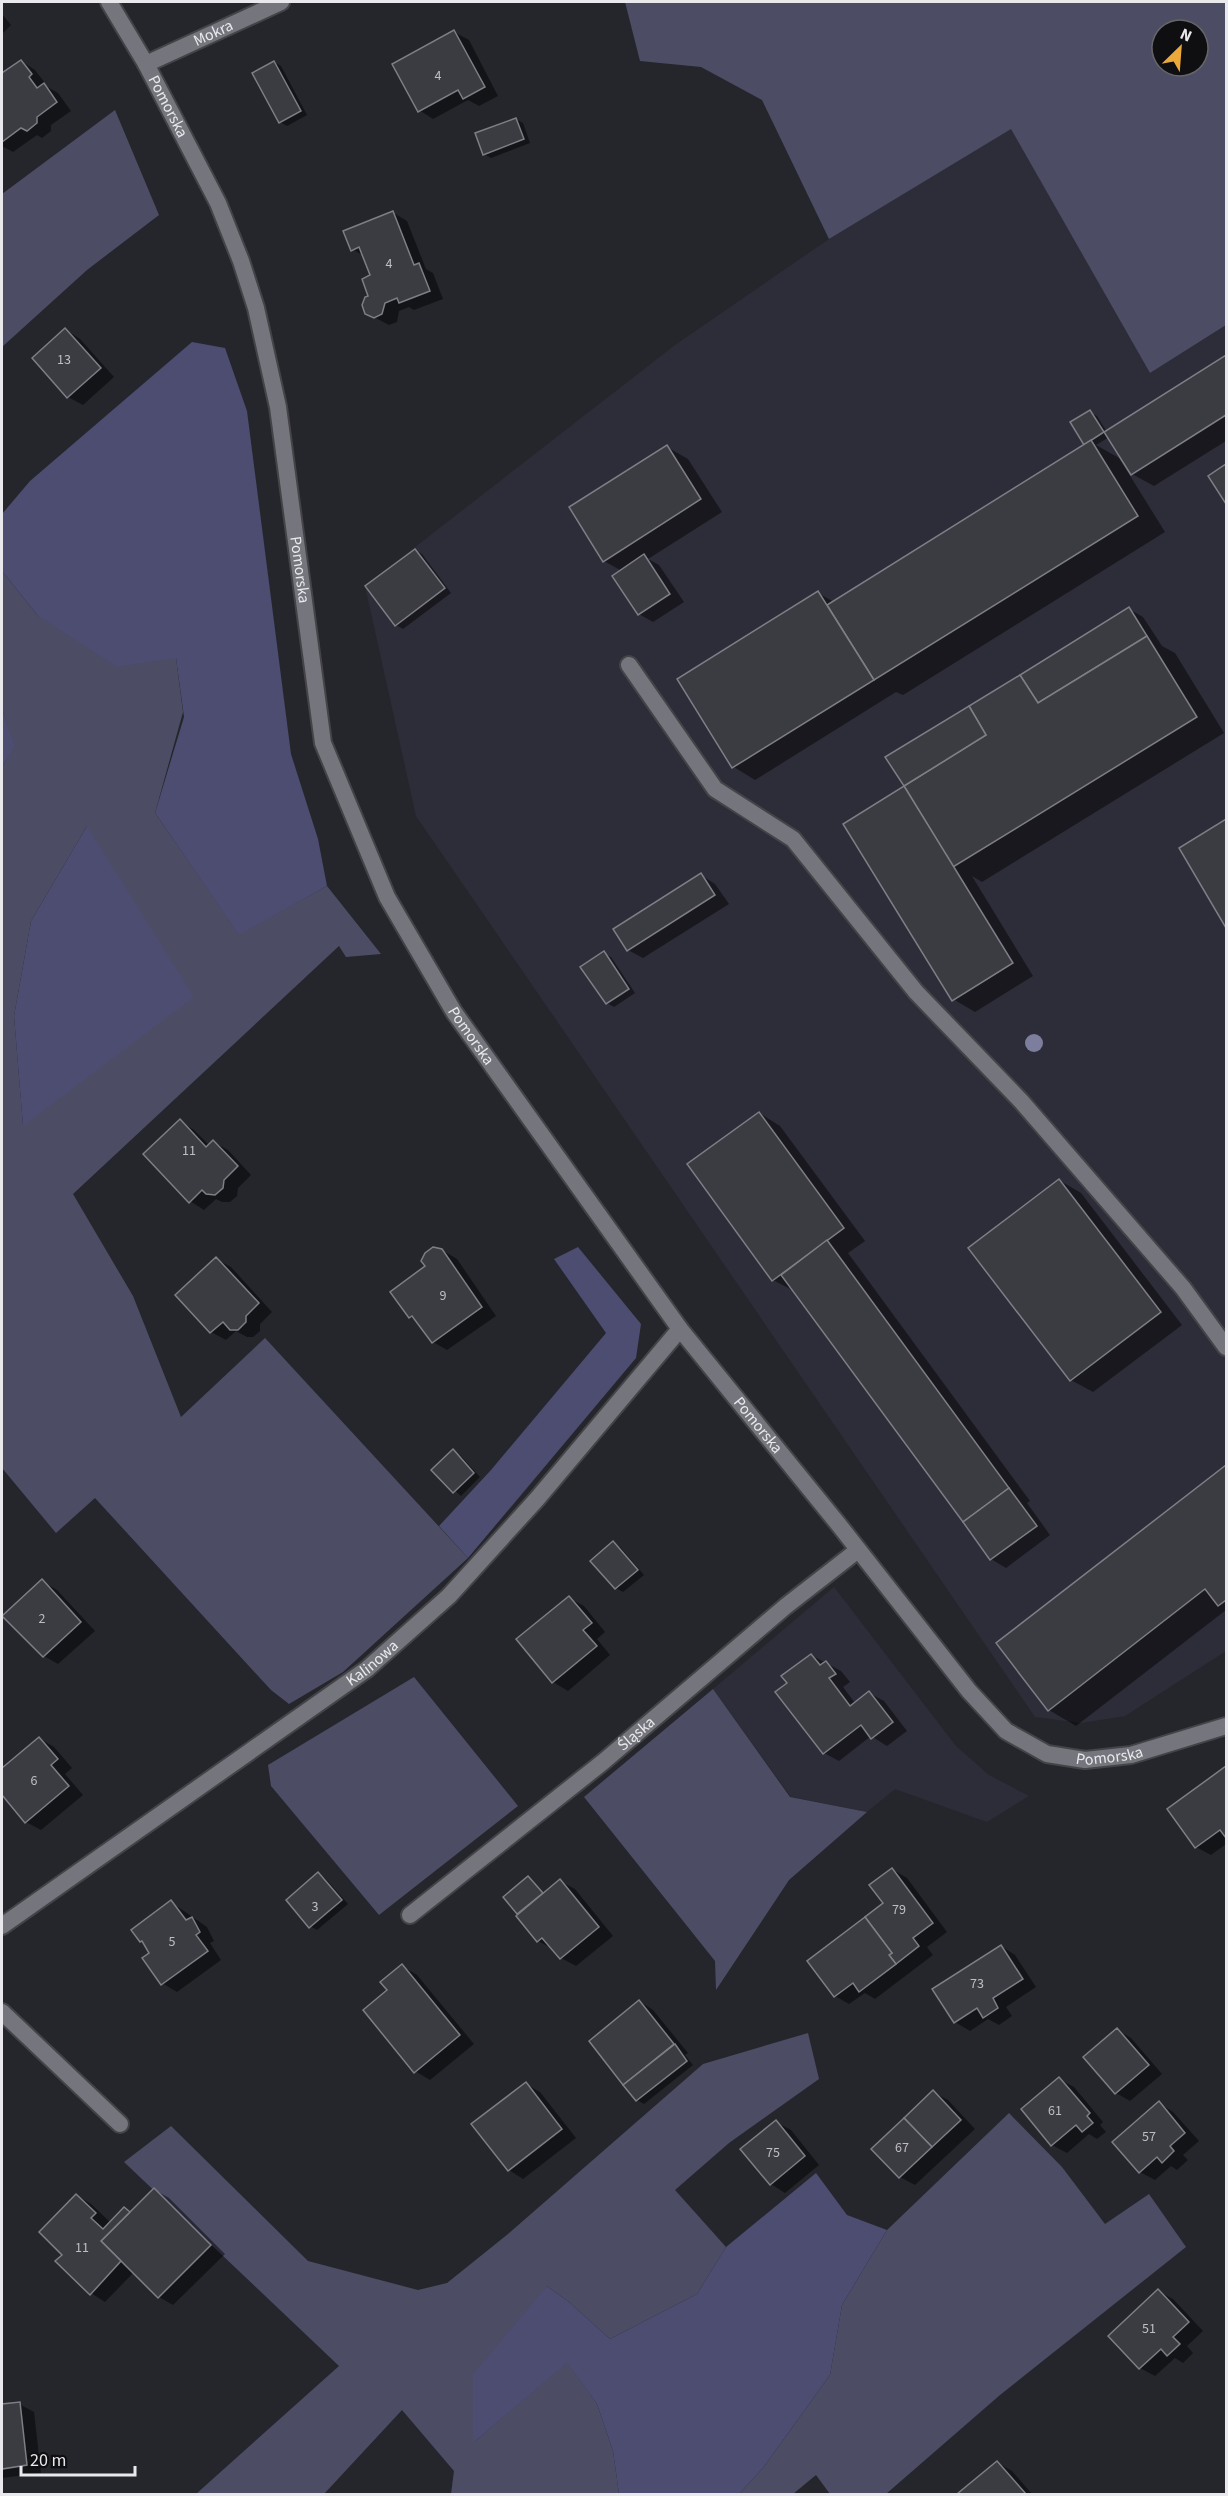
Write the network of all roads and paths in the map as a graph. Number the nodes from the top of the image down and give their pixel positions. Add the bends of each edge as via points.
1 (108, 2) edge
2 (280, 2) edge
3 (146, 64) junction
4 (629, 665) dead end
5 (680, 1329) junction
6 (1227, 1347) edge
7 (858, 1550) junction
8 (1227, 1726) edge
9 (411, 1915) dead end
10 (2, 1926) edge
11 (2, 2012) edge
12 (120, 2124) dead end

1 - 3 street, Pomorska
2 - 3 street, Mokra
3 - 5 street, Pomorska via 218,203 256,308 280,419 323,743 367,853 387,897 454,1012
4 - 6 street via 715,789 793,839 916,992 1029,1110 1175,1279
5 - 7 street, Pomorska
5 - 10 street, Kalinowa via 537,1499 449,1596 367,1669
7 - 8 street, Pomorska via 1005,1731 1047,1754 1085,1760 1131,1755
7 - 9 street, Śląska
11 - 12 street

